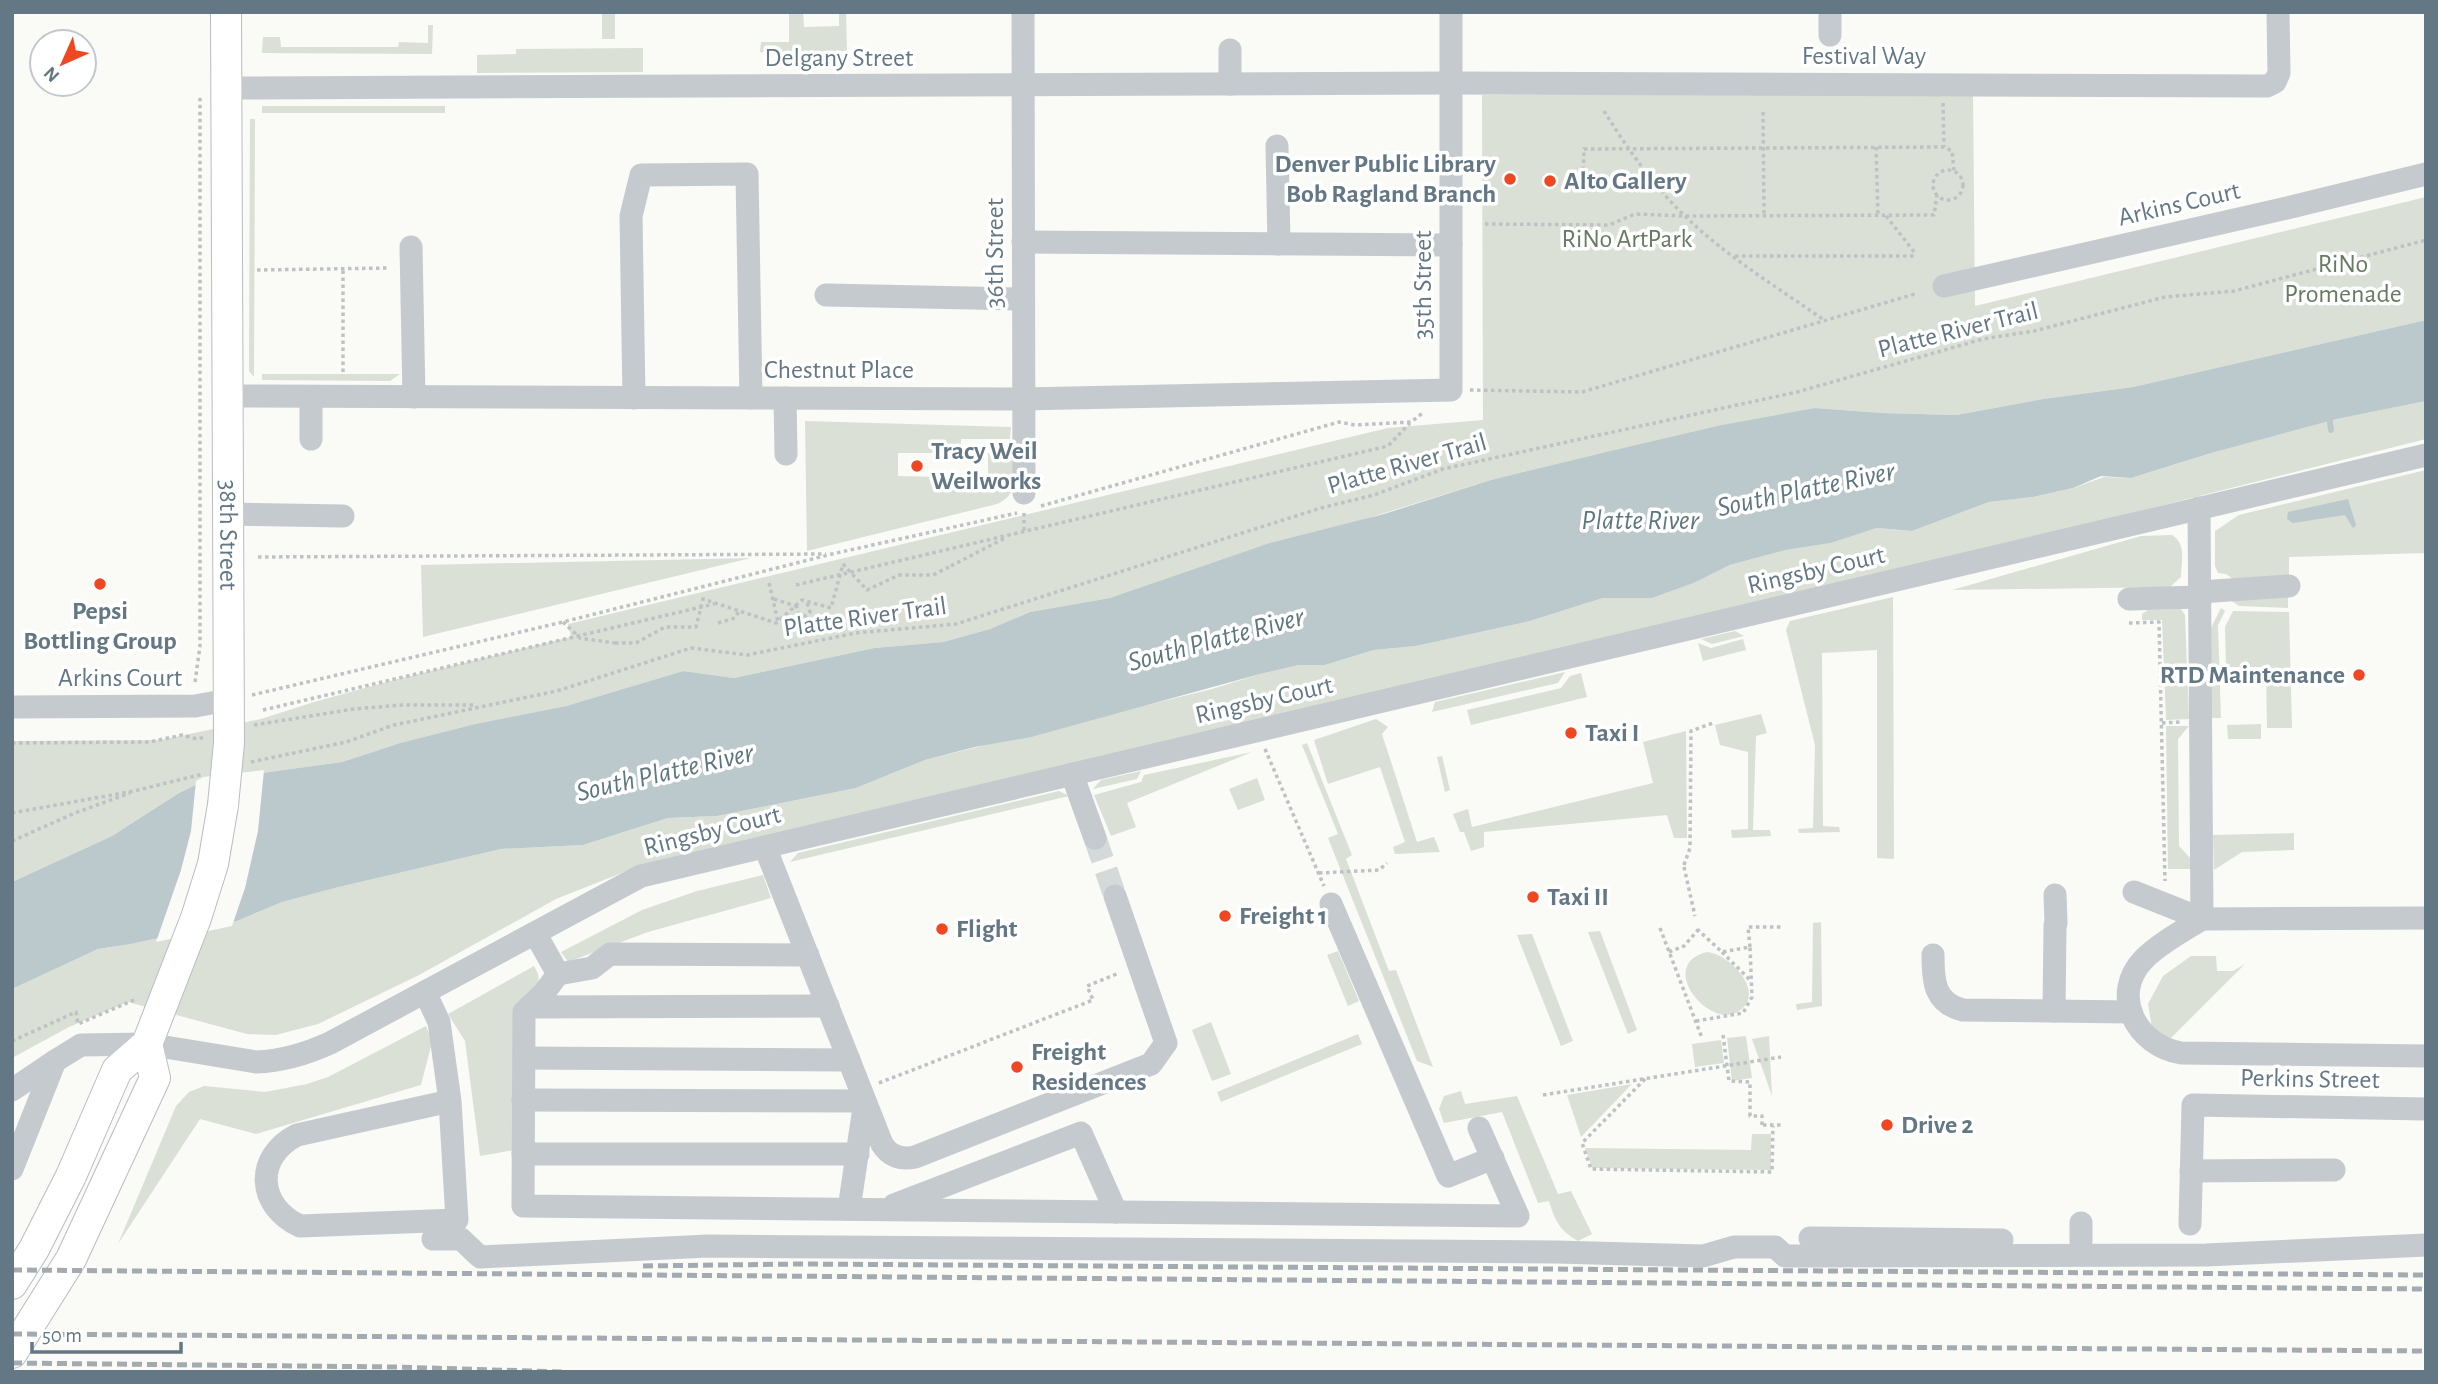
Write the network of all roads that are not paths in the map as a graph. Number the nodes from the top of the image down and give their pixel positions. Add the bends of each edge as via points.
1 (226, 12) edge
2 (1023, 12) edge
3 (1451, 12) edge
4 (2278, 12) edge
5 (1230, 50) dead end
6 (1451, 83) junction
7 (1230, 84) junction
8 (1023, 85) junction
9 (213, 88) junction
10 (1277, 146) dead end
11 (2426, 173) edge
12 (1023, 242) junction
13 (1279, 244) junction
14 (1451, 245) junction
15 (411, 247) dead end
16 (1944, 286) dead end
17 (826, 295) dead end
18 (1023, 299) junction
19 (1451, 390) joint
20 (226, 396) junction
21 (311, 397) junction
22 (414, 397) junction
23 (634, 398) junction
24 (751, 398) junction
25 (785, 398) junction
26 (1023, 399) junction
27 (311, 439) dead end
28 (786, 454) dead end
29 (2426, 455) edge
30 (1024, 493) dead end
31 (2199, 508) junction
32 (227, 514) junction
33 (343, 516) dead end
34 (2289, 586) dead end
35 (2200, 595) junction
36 (2129, 599) dead end
37 (228, 700) junction
38 (12, 707) edge
39 (1072, 774) junction
40 (1095, 838) tunnel mouth
41 (765, 847) junction
42 (2134, 892) dead end
43 (2055, 895) dead end
44 (1115, 896) tunnel mouth
45 (1331, 904) road end
46 (2426, 918) edge
47 (2202, 919) junction
48 (535, 933) junction
49 (808, 955) junction
50 (1933, 955) dead end
51 (558, 974) junction
52 (425, 992) junction
53 (828, 1006) junction
54 (529, 1007) junction
55 (2054, 1011) junction
56 (2131, 1012) junction
57 (147, 1044) junction
58 (2426, 1056) edge
59 (524, 1058) junction
60 (849, 1060) junction
61 (55, 1061) junction
62 (12, 1090) edge
63 (868, 1094) junction
64 (523, 1100) junction
65 (450, 1101) junction
66 (2426, 1109) edge
67 (1479, 1128) dead end
68 (523, 1154) junction
69 (858, 1154) junction
70 (1493, 1158) junction
71 (12, 1169) edge
72 (2334, 1170) dead end
73 (2191, 1171) junction
74 (849, 1209) junction
75 (882, 1209) junction
76 (1116, 1212) junction
77 (2190, 1224) dead end
78 (1810, 1238) dead end
79 (433, 1239) dead end
80 (2155, 1241) dead end
81 (2426, 1245) edge
82 (12, 1284) edge
83 (12, 1353) edge

1 - 9 main road, 38th Street
2 - 8 street, 36th Street
3 - 6 street, 35th Street
4 - 6 street, Festival Way via 2279,73 2267,86
5 - 7 street
6 - 7 street, Delgany Street
6 - 14 street, 35th Street
7 - 8 street, Delgany Street
8 - 9 street, Delgany Street
8 - 12 street, 36th Street
9 - 20 main road, 38th Street
10 - 13 street
11 - 16 street, Arkins Court
12 - 13 street
12 - 18 street, 36th Street
13 - 14 street
14 - 19 street, 35th Street
15 - 22 street
17 - 18 street
18 - 26 street, 36th Street
19 - 26 street, Chestnut Place
20 - 21 street, Chestnut Place
20 - 32 main road, 38th Street
21 - 22 street, Chestnut Place
21 - 27 street
22 - 23 street, Chestnut Place
23 - 24 street, Chestnut Place
23 - 24 street via 631,216 641,175 747,174
24 - 25 street, Chestnut Place
25 - 26 street, Chestnut Place
25 - 28 street
26 - 30 street, 36th Street
29 - 31 street, Ringsby Court
31 - 35 street
31 - 39 street, Ringsby Court via 1756,622
32 - 33 street
32 - 37 main road, 38th Street
34 - 35 street
35 - 36 street
35 - 47 street
37 - 38 street, Arkins Court via 195,706
37 - 57 main road, 38th Street, bridge via 215,741 223,805 213,864
39 - 40 street
39 - 41 street, Ringsby Court
41 - 48 street, Ringsby Court via 641,876
41 - 49 street
42 - 47 street
43 - 55 street
44 - 63 street via 1166,1043 1152,1064 907,1159 885,1148
45 - 70 street via 1448,1176
46 - 47 street
47 - 56 street via 2144,960 2130,988
48 - 51 street
48 - 52 street, Ringsby Court
49 - 51 street via 610,954 592,968
49 - 53 street
50 - 55 street via 1936,989 1955,1008
51 - 54 street
52 - 57 street, Ringsby Court via 330,1043 274,1061
52 - 65 street via 439,1022
53 - 54 street
53 - 60 street
54 - 59 street via 524,1012
55 - 56 street
56 - 58 street via 2151,1042 2181,1053
57 - 61 street, Ringsby Court via 81,1045
57 - 82 main road via 117,1070 71,1176
57 - 83 main road via 155,1078 71,1259
59 - 60 street
59 - 64 street
60 - 63 street
61 - 62 street, Ringsby Court
61 - 71 street
63 - 64 street
63 - 69 street
64 - 68 street
65 - 65 street via 285,1141 266,1173 275,1207 300,1226 457,1220
66 - 73 street, Perkins Street via 2193,1105
67 - 70 street
68 - 69 street
68 - 74 street via 523,1206
69 - 74 street
70 - 76 street via 1518,1216
72 - 73 street
73 - 77 street
74 - 75 street
75 - 76 street
75 - 76 street via 1081,1133
78 - 80 street via 2081,1232
79 - 81 street via 461,1239 480,1257 708,1246 1703,1256 1734,1247 1775,1247 1785,1256 2219,1255

